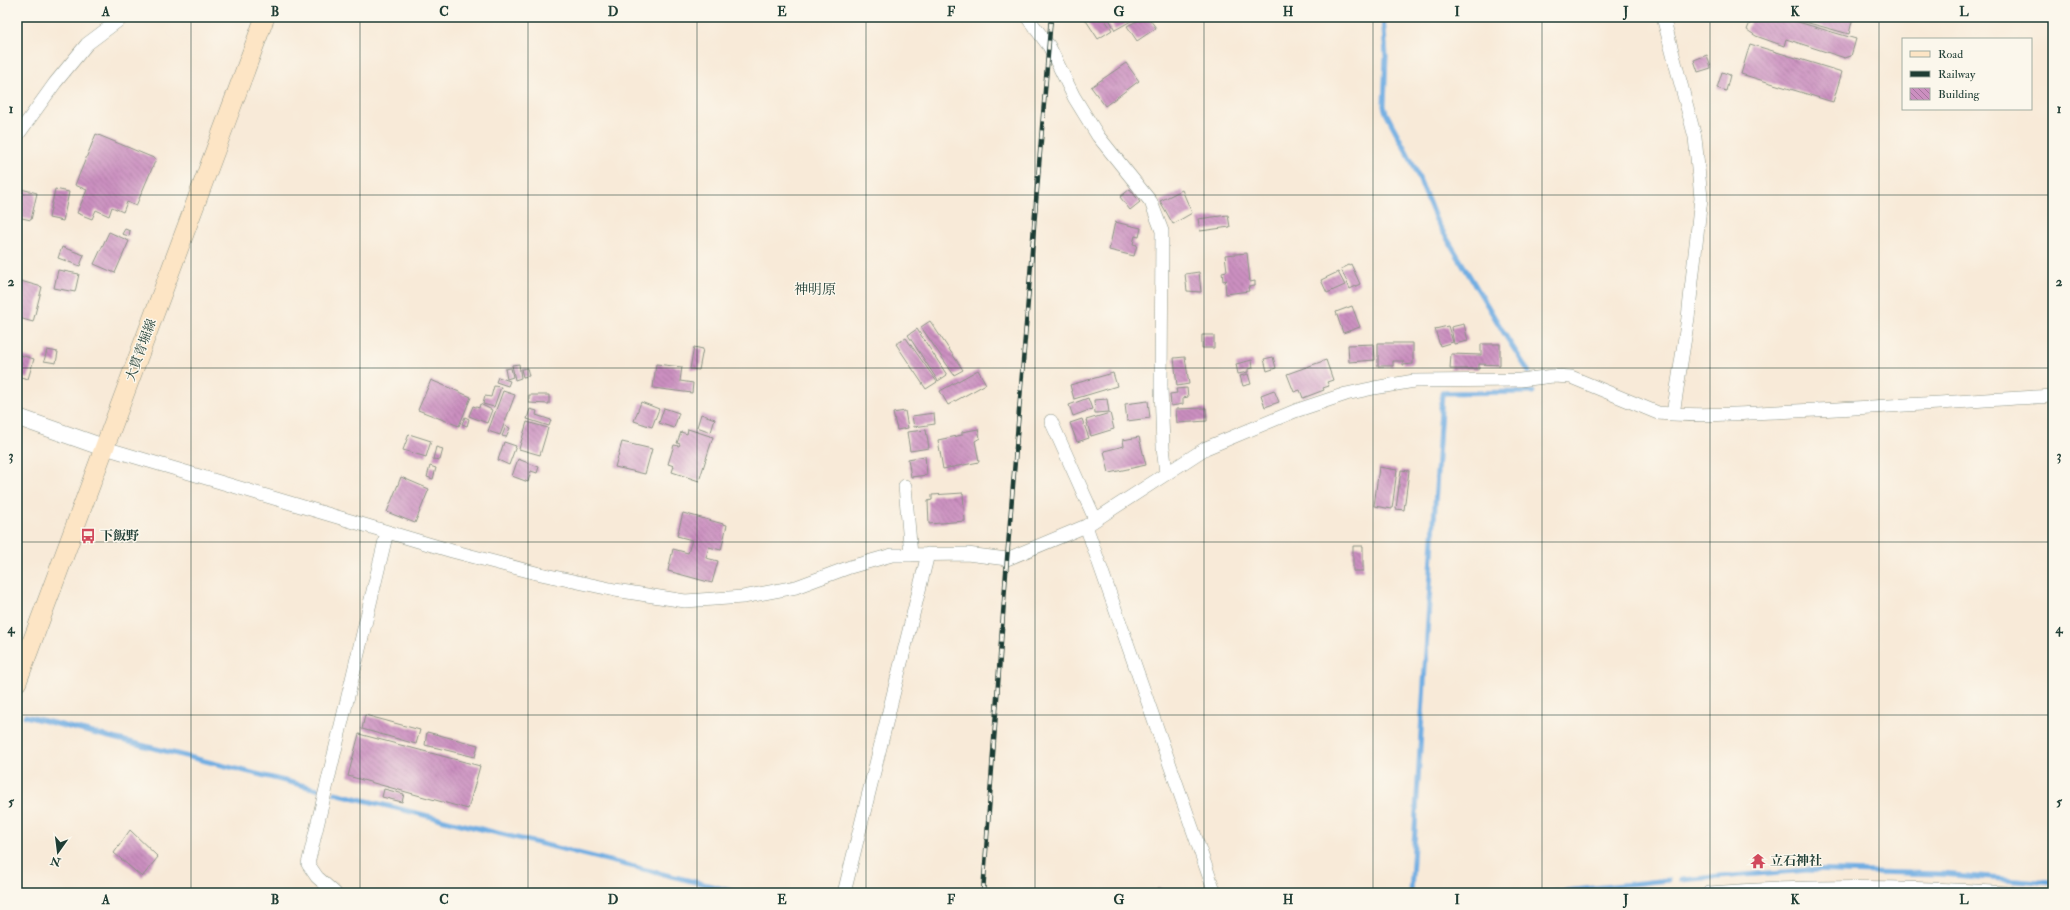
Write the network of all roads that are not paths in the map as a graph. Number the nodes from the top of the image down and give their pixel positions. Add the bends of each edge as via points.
1 (123, 17) edge
2 (265, 17) edge
3 (1027, 17) edge
4 (1663, 17) edge
5 (17, 136) edge
6 (2053, 396) edge
7 (1673, 414) junction
8 (17, 417) edge
9 (1051, 421) dead end
10 (105, 448) junction
11 (1166, 474) junction
12 (905, 486) dead end
13 (1090, 523) junction
14 (387, 532) junction
15 (928, 554) junction
16 (911, 555) junction
17 (17, 682) edge
18 (335, 893) edge
19 (844, 893) edge
20 (1215, 893) edge
21 (1709, 893) edge
22 (2010, 893) edge

1 - 5 street via 87,44
2 - 10 main road, 大貫青堀線
3 - 11 street via 1049,46 1074,97 1098,136 1151,202 1162,231 1161,387
4 - 7 street via 1695,137 1701,198 1688,318
6 - 7 street via 1864,408
7 - 11 street via 1658,413 1571,377 1414,381 1346,394 1295,411 1206,448
8 - 10 street
9 - 13 street
10 - 14 street
10 - 17 main road, 大貫青堀線
11 - 13 street
12 - 16 street
13 - 15 street via 1007,559 967,554
13 - 20 street
14 - 16 street via 536,573 615,590 685,601 743,597 796,587 850,567 892,556
14 - 18 street via 308,864 317,877
15 - 16 street
15 - 19 street
21 - 22 street via 1780,887 1934,888

